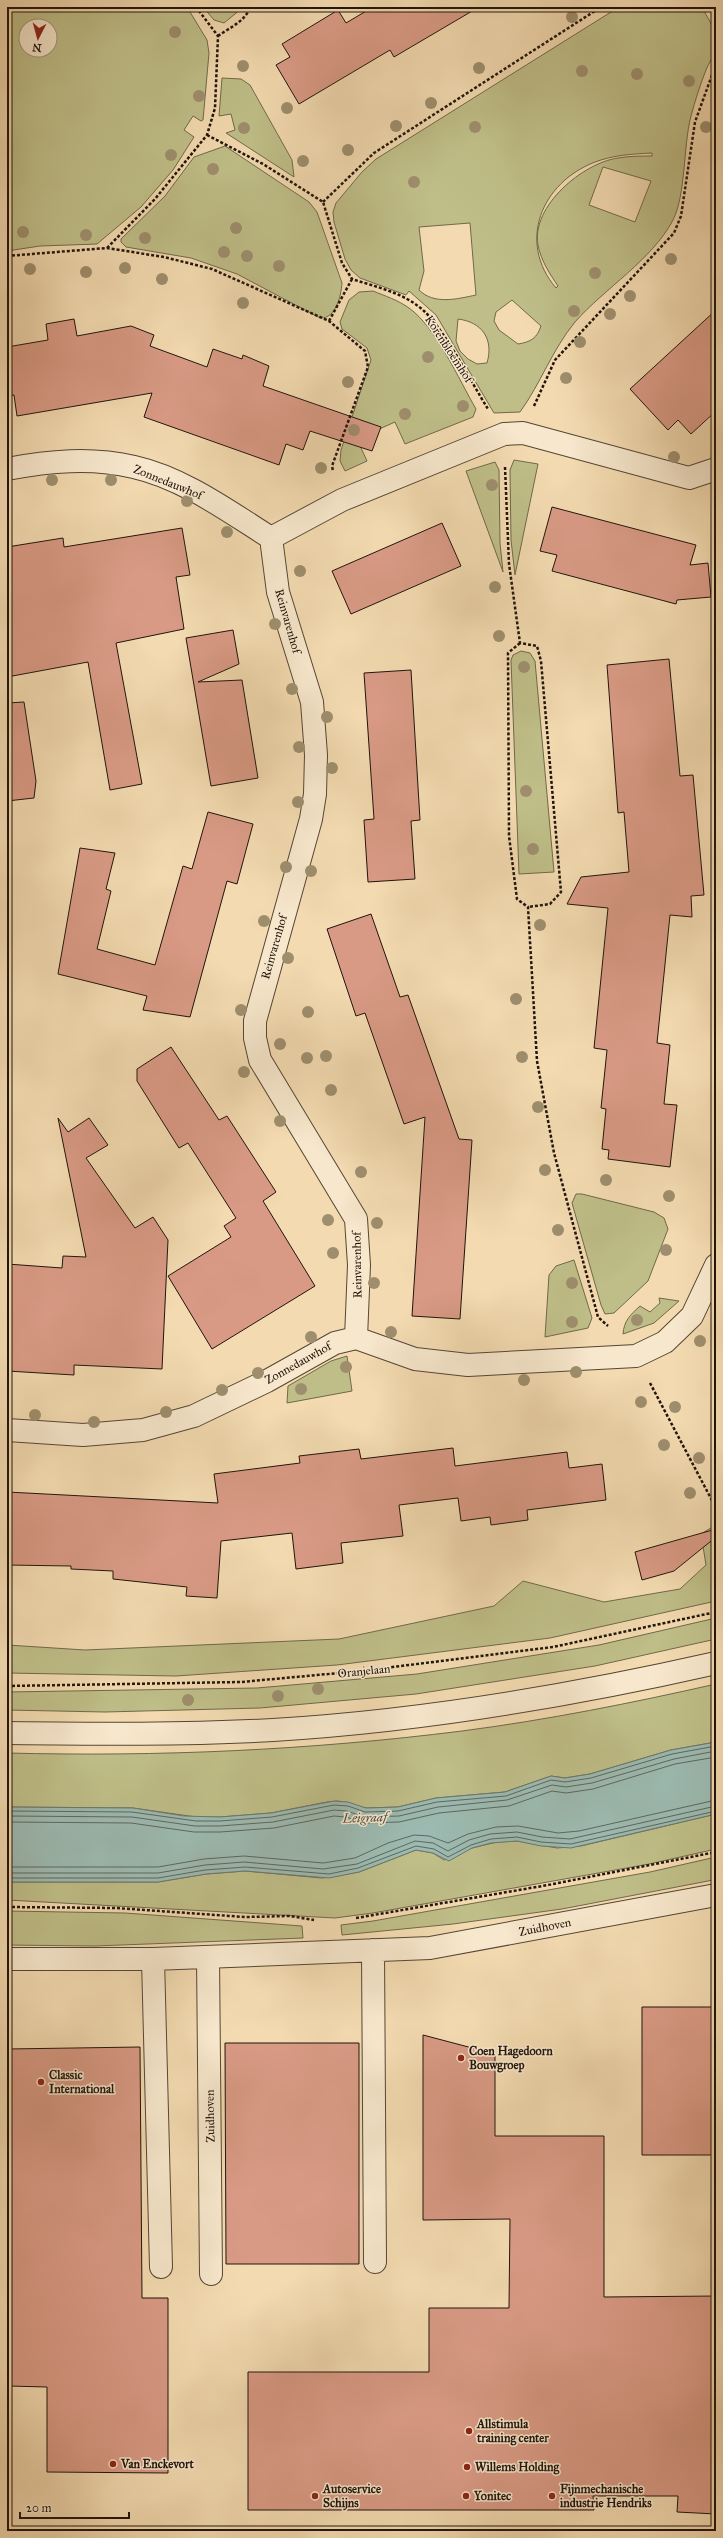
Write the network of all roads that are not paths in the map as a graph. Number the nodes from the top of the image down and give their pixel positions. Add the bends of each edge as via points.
1 (7, 469) edge
2 (716, 469) edge
3 (271, 538) junction
4 (716, 1265) edge
5 (356, 1338) junction
6 (7, 1430) edge
7 (716, 1663) edge
8 (7, 1733) edge
9 (716, 1895) edge
10 (373, 1950) junction
11 (208, 1957) junction
12 (7, 1959) edge
13 (153, 1959) junction
14 (375, 2262) dead end
15 (161, 2267) dead end
16 (211, 2274) dead end

1 - 3 street, Zonnedauwhof via 46,462 87,461 134,467 175,482 211,500
2 - 3 street via 689,478 513,433 342,500
3 - 5 street, Reinvarenhof via 278,592 312,702 316,794 263,987 255,1021 255,1038 260,1060 356,1219 359,1265
4 - 5 street via 692,1316 665,1342 636,1356 468,1365 415,1359
5 - 6 street, Zonnedauwhof via 335,1343 267,1381 194,1416 151,1428 83,1435
7 - 8 street via 616,1685 494,1707 369,1722 272,1730 140,1734
9 - 10 street, Zuidhoven via 430,1948
10 - 11 street, Zuidhoven
10 - 14 street
11 - 13 street, Zuidhoven
11 - 16 street, Zuidhoven
12 - 13 street, Zuidhoven
13 - 15 street

